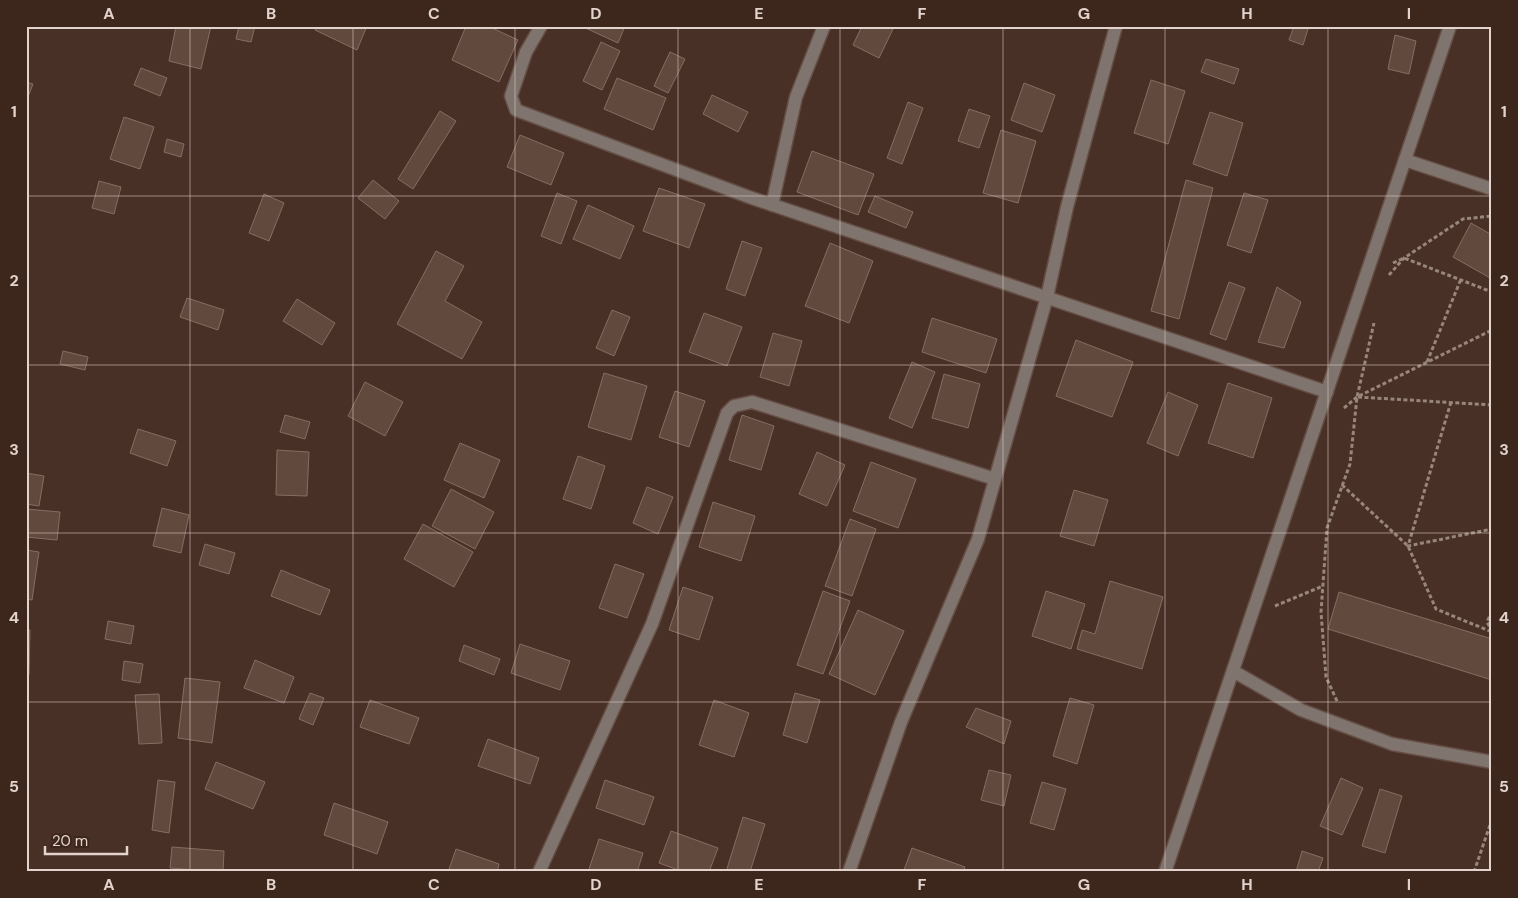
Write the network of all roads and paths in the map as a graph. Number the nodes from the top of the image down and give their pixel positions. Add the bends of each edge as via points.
1 (541, 26) edge
2 (824, 26) edge
3 (1116, 26) edge
4 (1450, 26) edge
5 (1405, 160) junction
6 (1492, 189) edge
7 (772, 205) junction
8 (1492, 216) edge
9 (1404, 258) junction
10 (1367, 273) junction
11 (1388, 277) dead end
12 (1461, 280) junction
13 (1492, 292) edge
14 (1048, 297) junction
15 (1374, 321) dead end
16 (1492, 330) edge
17 (1427, 362) junction
18 (1327, 392) junction
19 (1357, 397) junction
20 (1451, 402) junction
21 (1492, 405) edge
22 (995, 479) junction
23 (1342, 485) junction
24 (1492, 529) edge
25 (1408, 546) junction
26 (1323, 586) junction
27 (1492, 611) edge
28 (1251, 617) junction
29 (1492, 631) edge
30 (1233, 671) junction
31 (1349, 728) junction
32 (1492, 762) edge
33 (1492, 818) edge
34 (539, 872) edge
35 (849, 872) edge
36 (1165, 872) edge
37 (1474, 872) edge

1 - 7 street via 526,52 511,96 516,110
2 - 7 street via 796,97
3 - 14 street via 1067,207
4 - 5 street
5 - 6 street
5 - 10 street
7 - 14 street
8 - 9 path via 1462,219
9 - 10 path
9 - 11 path
9 - 12 path
10 - 18 street
12 - 13 path
12 - 17 path
14 - 18 street
14 - 22 street
15 - 19 path
16 - 17 path
17 - 19 path
18 - 28 street
19 - 20 path
19 - 23 path via 1350,464
20 - 21 path
20 - 25 path
22 - 34 street via 752,402 734,406 727,413 652,624
22 - 35 street via 978,539 901,722
23 - 25 path
23 - 26 path via 1327,528
24 - 25 path
25 - 29 path via 1436,608
26 - 28 path
26 - 31 path via 1321,612 1326,677
27 - 29 path via 1487,622
28 - 30 street
30 - 31 street via 1301,710
30 - 36 street
31 - 32 street via 1392,744
33 - 37 path

